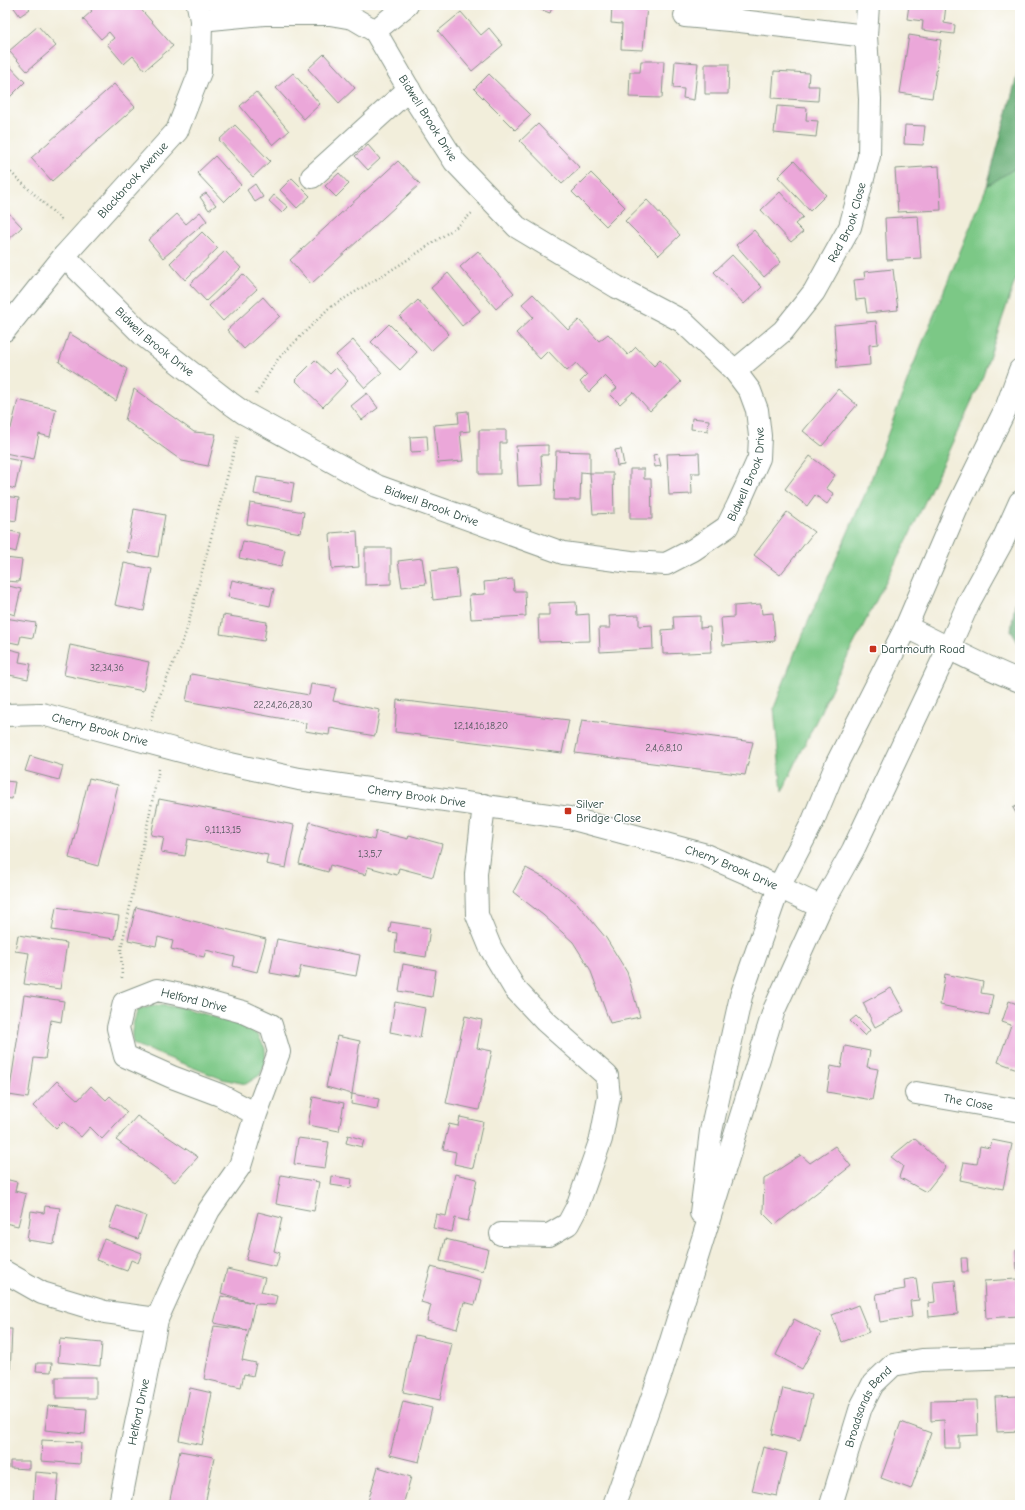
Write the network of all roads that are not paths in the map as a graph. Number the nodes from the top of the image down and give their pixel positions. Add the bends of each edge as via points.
1 (407, 5) edge
2 (868, 5) edge
3 (199, 13) edge
4 (685, 16) dead end
5 (375, 30) junction
6 (866, 36) junction
7 (409, 88) junction
8 (312, 177) dead end
9 (64, 256) junction
10 (5, 330) edge
11 (1020, 370) edge
12 (735, 371) junction
13 (1020, 502) edge
14 (906, 627) junction
15 (949, 647) junction
16 (1020, 681) edge
17 (5, 715) edge
18 (484, 805) junction
19 (780, 887) junction
20 (820, 907) junction
21 (916, 1093) dead end
22 (1020, 1111) edge
23 (256, 1114) junction
24 (501, 1234) dead end
25 (694, 1270) junction
26 (5, 1272) edge
27 (157, 1319) junction
28 (1020, 1357) edge
29 (120, 1505) edge
30 (614, 1505) edge
31 (831, 1505) edge

1 - 5 street
2 - 6 street, Red Brook Close
3 - 5 street via 330,14 353,18
3 - 9 street, Blackbrook Avenue via 200,72 177,131
4 - 6 street
5 - 7 street, Bidwell Brook Drive
6 - 12 street, Red Brook Close via 870,99 869,156 850,227 814,292 783,331
7 - 8 street
7 - 12 street, Bidwell Brook Drive via 455,162 517,227 617,287 682,321
9 - 10 street, Blackbrook Avenue
9 - 12 street, Bidwell Brook Drive via 143,335 244,413 377,486 563,553 666,564 693,550 726,527 759,458 757,410 750,391
11 - 14 street via 1007,406 957,508
13 - 15 street
14 - 15 street
14 - 19 street via 837,763 813,821
15 - 16 street via 990,669
15 - 20 street via 853,850
17 - 18 street, Cherry Brook Drive via 42,714 226,763 299,779
18 - 19 street, Cherry Brook Drive via 569,818 613,829 703,854
18 - 24 street via 476,874 477,916 491,949 515,989 545,1021 607,1076 609,1097 601,1139 578,1207 568,1224 549,1234
19 - 20 street, Cherry Brook Drive
19 - 25 street via 741,996 713,1123
20 - 25 street via 774,1010
21 - 22 street, The Close
23 - 23 street, Helford Drive via 220,1095 125,1056 118,1028 124,1003 156,990 243,1012 271,1025 279,1052
23 - 27 street, Helford Drive via 240,1166 209,1210
25 - 30 street
26 - 27 street via 42,1293 105,1312
27 - 29 street, Helford Drive
28 - 31 street, Broadsands Bend via 922,1360 892,1365 873,1384 861,1407

